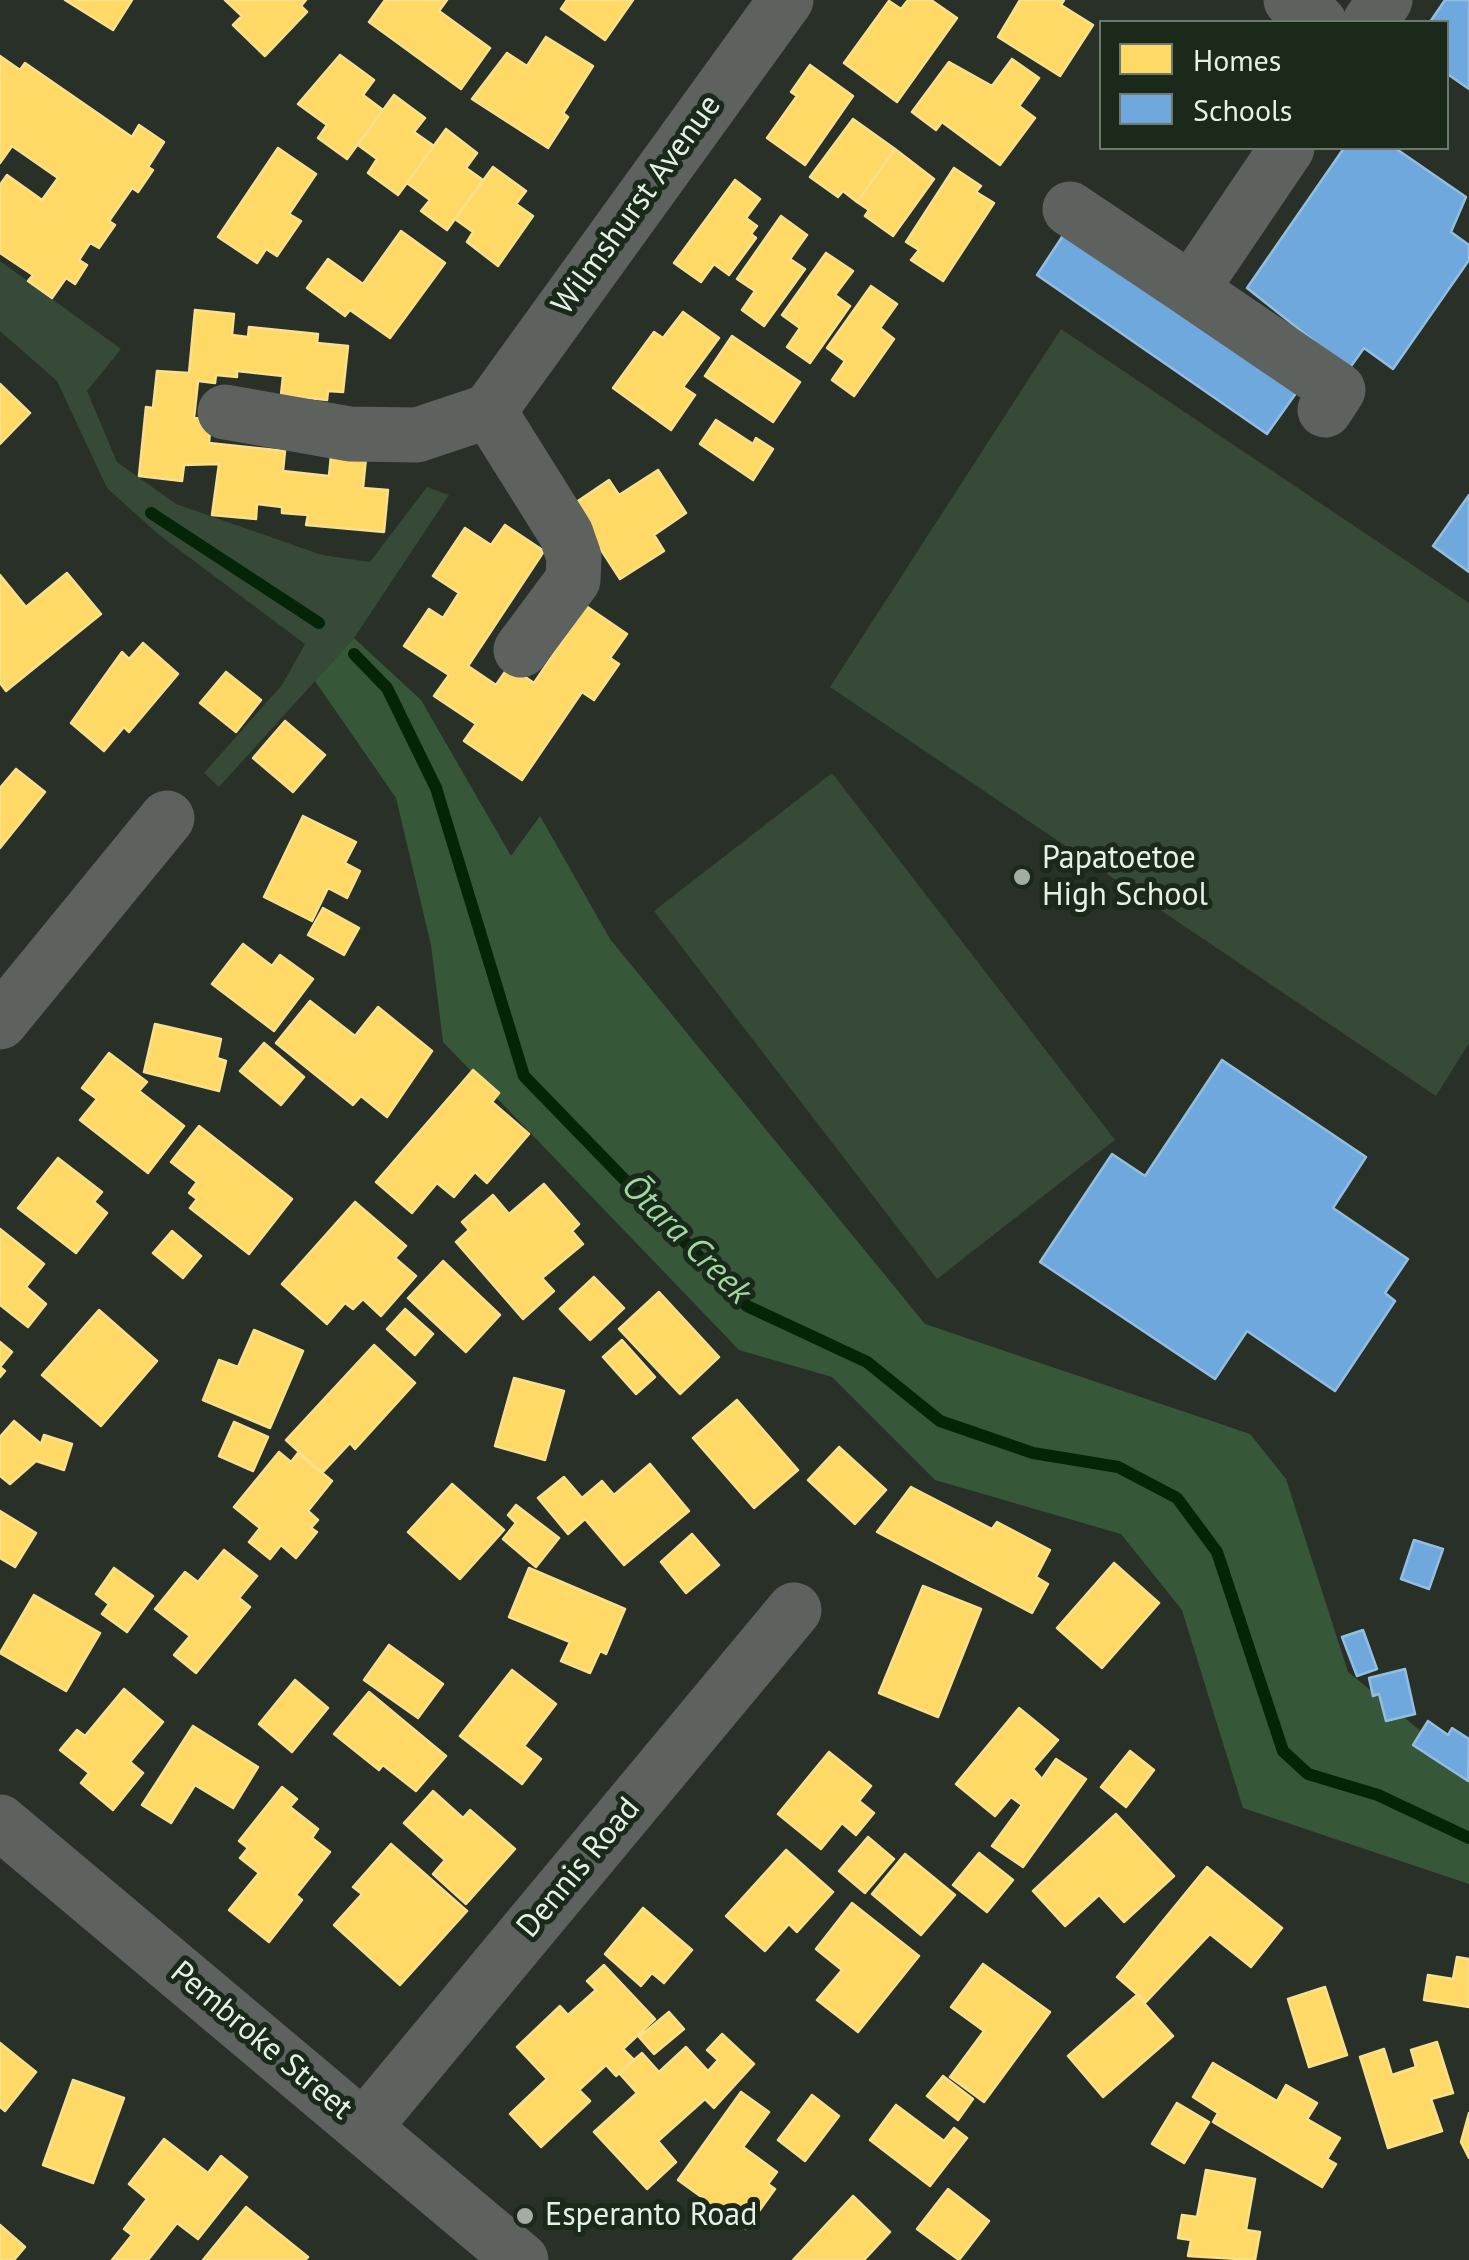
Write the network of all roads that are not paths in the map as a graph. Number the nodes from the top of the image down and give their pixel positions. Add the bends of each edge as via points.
1 (786, 0) edge
2 (1291, 0) edge
3 (1316, 20) edge
4 (1285, 150) edge
5 (1070, 209) dead end
6 (1191, 290) junction
7 (489, 410) junction
8 (1325, 410) dead end
9 (225, 412) dead end
10 (521, 650) dead end
11 (167, 818) dead end
12 (0, 1022) edge
13 (794, 1610) dead end
14 (0, 1822) edge
15 (364, 2127) junction
16 (521, 2260) edge

1 - 7 street, Wilmshurst Avenue
2 - 3 street
4 - 6 street
5 - 6 street
6 - 8 street via 1338,390
7 - 9 street via 418,435 350,434
7 - 10 street via 574,557 573,580
11 - 12 street
13 - 15 street, Dennis Road
14 - 15 street, Pembroke Street
15 - 16 street, Pembroke Street

